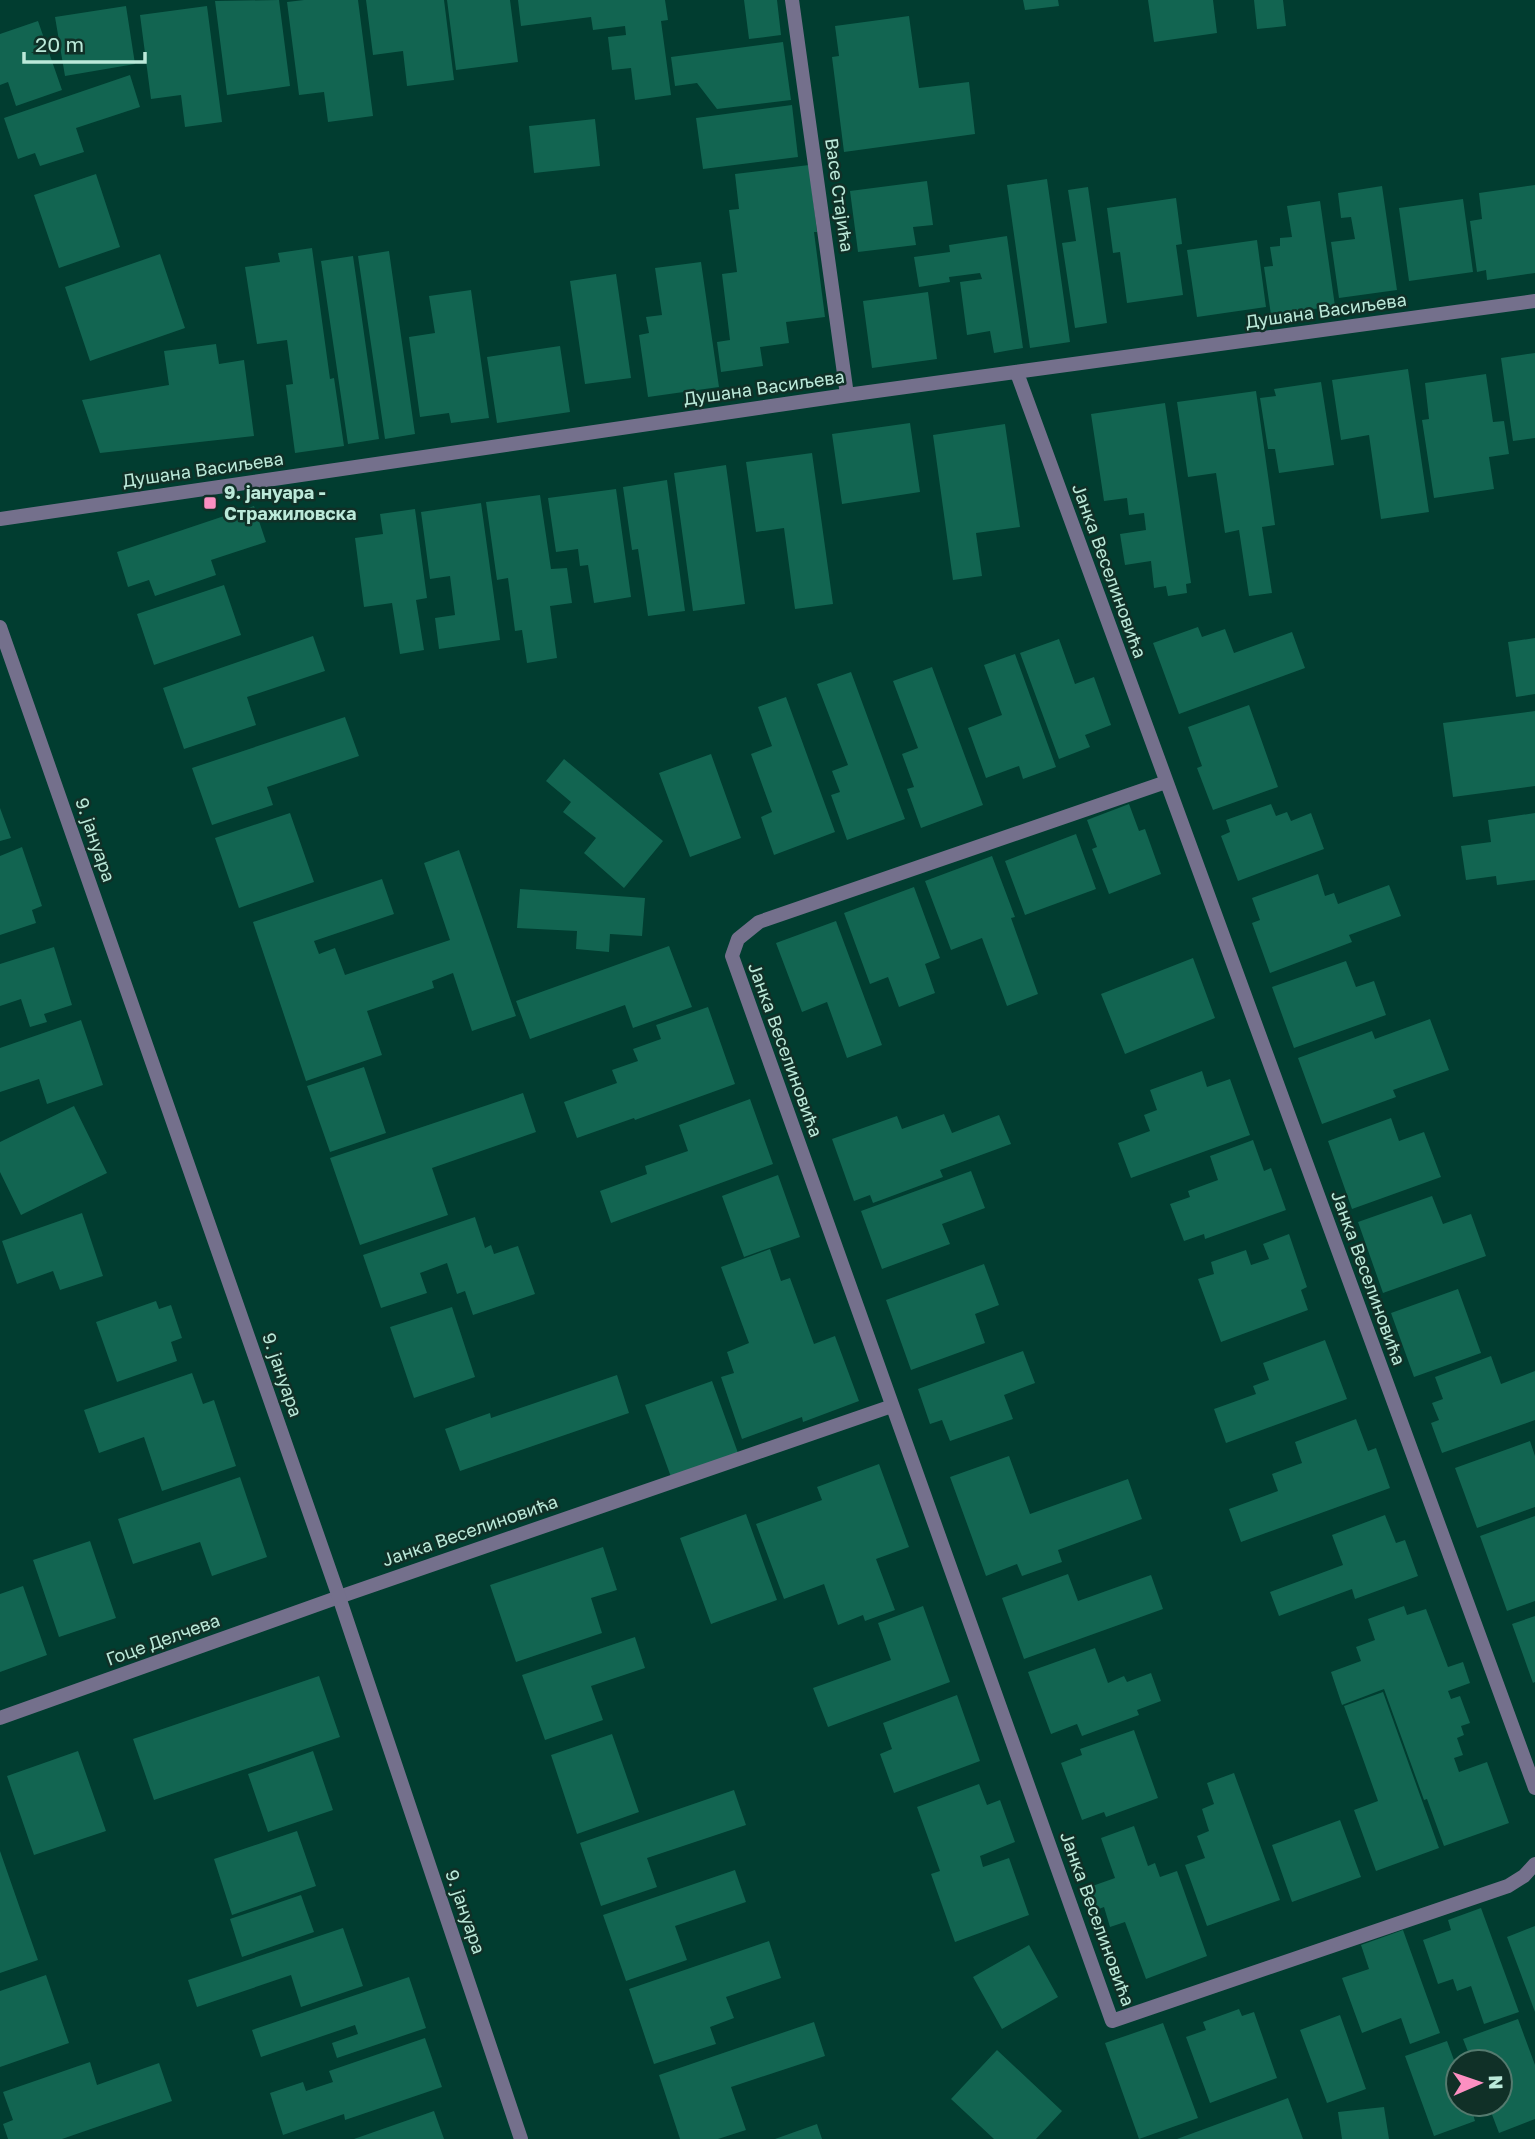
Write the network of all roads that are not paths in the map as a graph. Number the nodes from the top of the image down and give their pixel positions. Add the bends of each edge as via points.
1 (792, 0) edge
2 (1535, 301) edge
3 (1017, 373) junction
4 (848, 395) junction
5 (0, 519) edge
6 (0, 626) edge
7 (1166, 782) junction
8 (891, 1406) junction
9 (339, 1597) junction
10 (0, 1718) edge
11 (1535, 1788) edge
12 (1535, 1864) edge
13 (521, 2139) edge

1 - 4 street, Васе Стајића
2 - 3 street, Душана Васиљева
3 - 4 street, Душана Васиљева
3 - 7 street, Јанка Веселиновића
4 - 5 street, Душана Васиљева
6 - 9 street, 9. јануара
7 - 8 street, Јанка Веселиновића via 759,922 738,939 732,956
7 - 11 street, Јанка Веселиновића
8 - 9 street, Јанка Веселиновића
8 - 12 street, Јанка Веселиновића via 1112,2021 1508,1886
9 - 10 street, Гоце Делчева
9 - 13 street, 9. јануара

